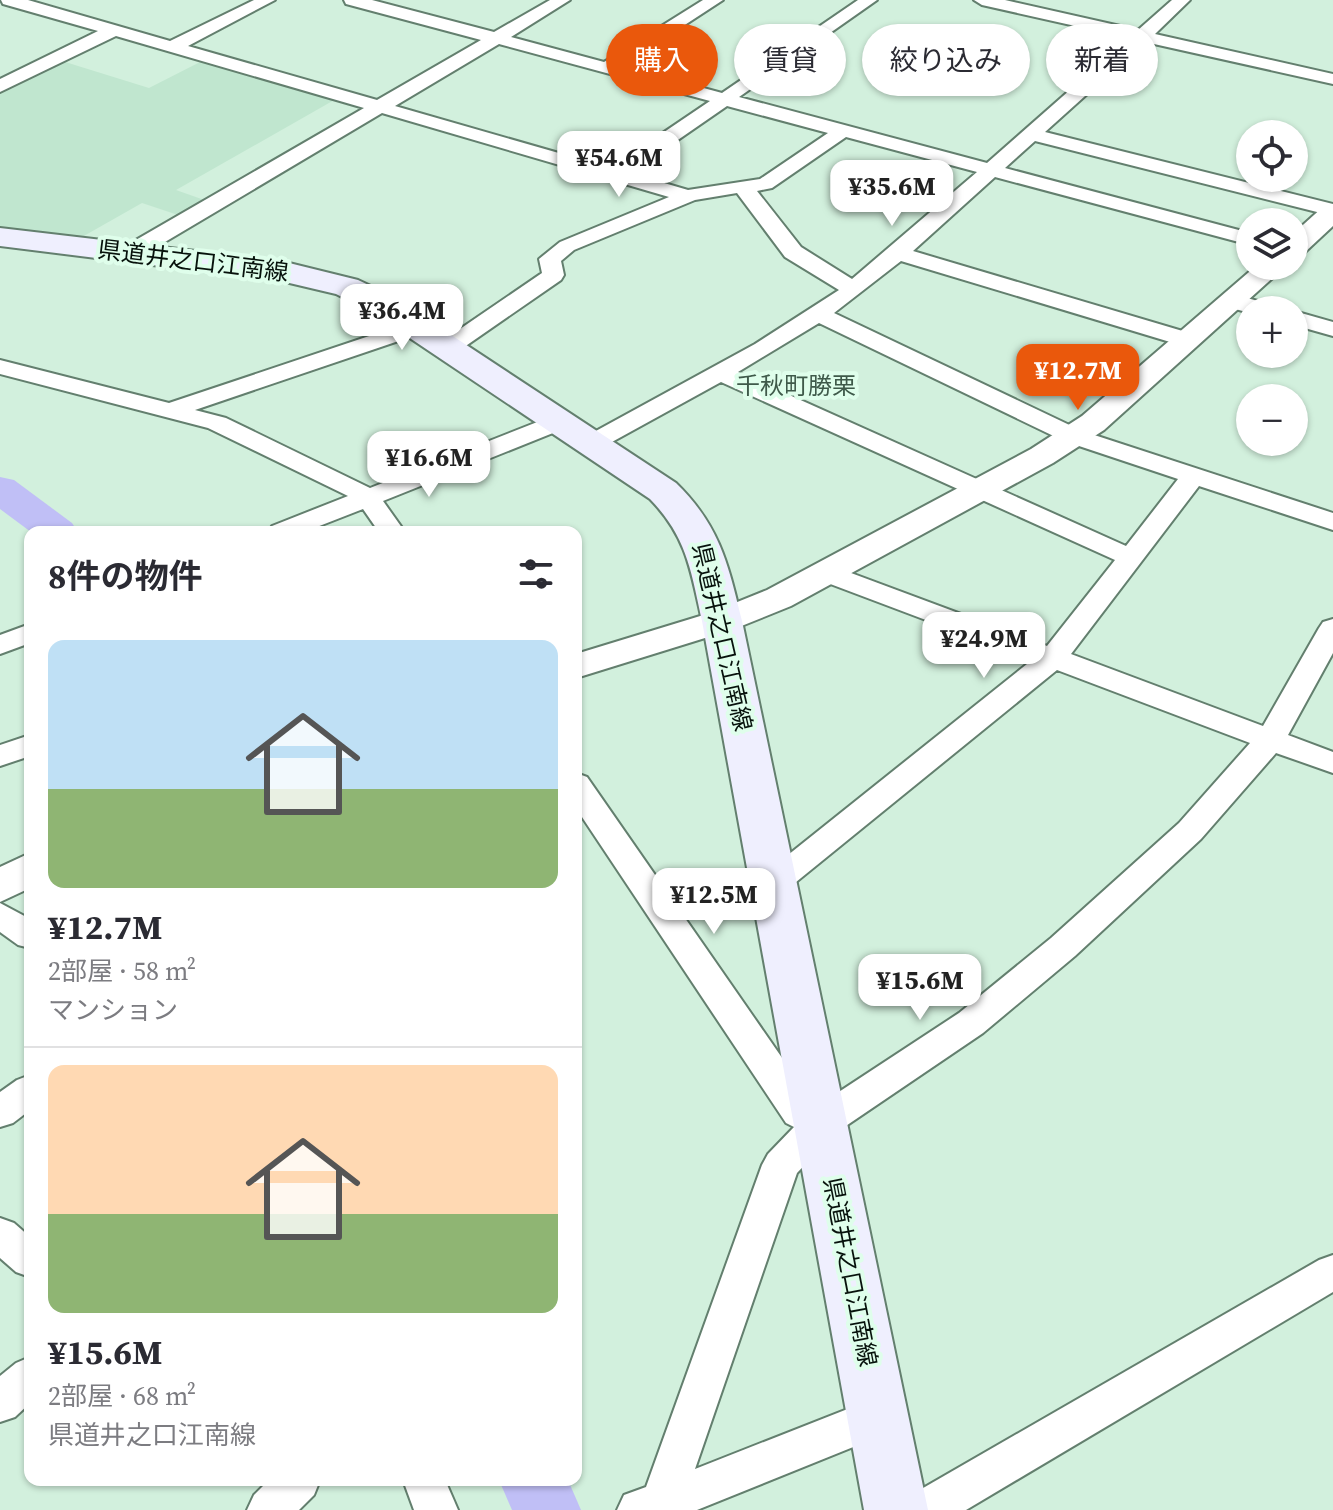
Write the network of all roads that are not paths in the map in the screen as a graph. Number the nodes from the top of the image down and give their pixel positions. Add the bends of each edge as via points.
1 (8, 0) edge
2 (267, 0) edge
3 (352, 0) edge
4 (562, 0) edge
5 (715, 0) edge
6 (869, 0) edge
7 (982, 0) edge
8 (1182, 0) edge
9 (0, 3) edge
10 (677, 24) edge
11 (1088, 24) edge
12 (1155, 24) edge
13 (115, 30) junction
14 (499, 37) junction
15 (1158, 40) edge
16 (172, 47) junction
17 (606, 66) edge
18 (1333, 79) edge
19 (0, 86) edge
20 (713, 96) edge
21 (1072, 96) edge
22 (724, 99) junction
23 (375, 107) junction
24 (843, 131) junction
25 (1029, 134) junction
26 (989, 170) junction
27 (614, 175) junction
28 (742, 186) junction
29 (688, 196) junction
30 (1333, 211) edge
31 (1308, 234) edge
32 (1236, 235) edge
33 (0, 237) edge
34 (130, 253) junction
35 (898, 253) junction
36 (1256, 280) edge
37 (853, 289) junction
38 (1232, 301) junction
39 (1236, 302) edge
40 (818, 314) junction
41 (1308, 322) edge
42 (417, 327) junction
43 (1333, 329) edge
44 (1188, 340) junction
45 (449, 347) junction
46 (0, 367) edge
47 (721, 373) junction
48 (172, 410) junction
49 (559, 422) junction
50 (1073, 436) junction
51 (592, 443) junction
52 (1194, 476) junction
53 (979, 489) junction
54 (367, 496) junction
55 (1333, 522) edge
56 (295, 526) edge
57 (388, 526) edge
58 (1131, 558) junction
59 (826, 573) junction
60 (722, 621) junction
61 (1333, 628) edge
62 (24, 635) edge
63 (0, 645) edge
64 (1053, 658) junction
65 (582, 664) edge
66 (1270, 740) junction
67 (24, 747) edge
68 (0, 756) edge
69 (1333, 763) edge
70 (582, 793) edge
71 (24, 872) edge
72 (774, 883) junction
73 (0, 887) edge
74 (0, 915) edge
75 (24, 932) edge
76 (24, 1094) edge
77 (0, 1112) edge
78 (821, 1123) junction
79 (0, 1235) edge
80 (24, 1255) edge
81 (1333, 1272) edge
82 (24, 1381) edge
83 (0, 1403) edge
84 (878, 1417) junction
85 (293, 1486) edge
86 (426, 1486) edge
87 (651, 1506) edge
88 (269, 1510) edge
89 (436, 1510) edge
90 (896, 1510) edge
91 (926, 1510) edge

1 - 9 street
1 - 13 street
2 - 16 street
3 - 14 street
4 - 14 street
5 - 10 street
6 - 22 street
7 - 11 street
8 - 12 street
13 - 16 street
13 - 19 street
14 - 17 street
14 - 23 street
15 - 18 street
16 - 23 street
20 - 22 street
21 - 25 street
22 - 24 street
22 - 27 street
23 - 27 street
23 - 34 street
24 - 26 street
24 - 28 street via 765,184
25 - 26 street
25 - 30 street
26 - 32 street
26 - 35 street
27 - 29 street
28 - 29 street
28 - 37 street via 793,252
29 - 45 street via 567,246 550,259 553,275
30 - 31 street
33 - 34 main road, 県道井之口江南線
34 - 42 main road, 県道井之口江南線 via 319,278 380,303
35 - 37 street
35 - 44 street
36 - 38 street
37 - 40 street
38 - 39 street
38 - 44 street
40 - 47 street
40 - 50 street
41 - 43 street
42 - 45 main road, 県道井之口江南線
42 - 48 street
44 - 50 street
45 - 49 main road, 県道井之口江南線
46 - 48 street
47 - 51 street
47 - 53 street
48 - 54 street via 217,423
49 - 51 main road, 県道井之口江南線
49 - 54 street
50 - 52 street
50 - 53 street
51 - 60 main road, 県道井之口江南線 via 683,509 702,536
52 - 55 street
52 - 58 street
53 - 58 street
53 - 59 street
54 - 56 street
54 - 57 street
58 - 64 street
59 - 60 street
59 - 64 street
60 - 65 street
60 - 72 main road, 県道井之口江南線
61 - 66 street
62 - 63 street
64 - 66 street
64 - 72 street
66 - 69 street
66 - 78 street via 1190,831 1063,947 971,1023
67 - 68 street
70 - 78 street via 799,1112
71 - 73 street
72 - 78 main road, 県道井之口江南線
74 - 75 street
76 - 77 street
78 - 84 main road, 県道井之口江南線
78 - 87 street via 781,1165
79 - 80 street
81 - 91 street
82 - 83 street
84 - 87 street
84 - 90 main road, 県道井之口江南線
85 - 88 street
86 - 89 street

